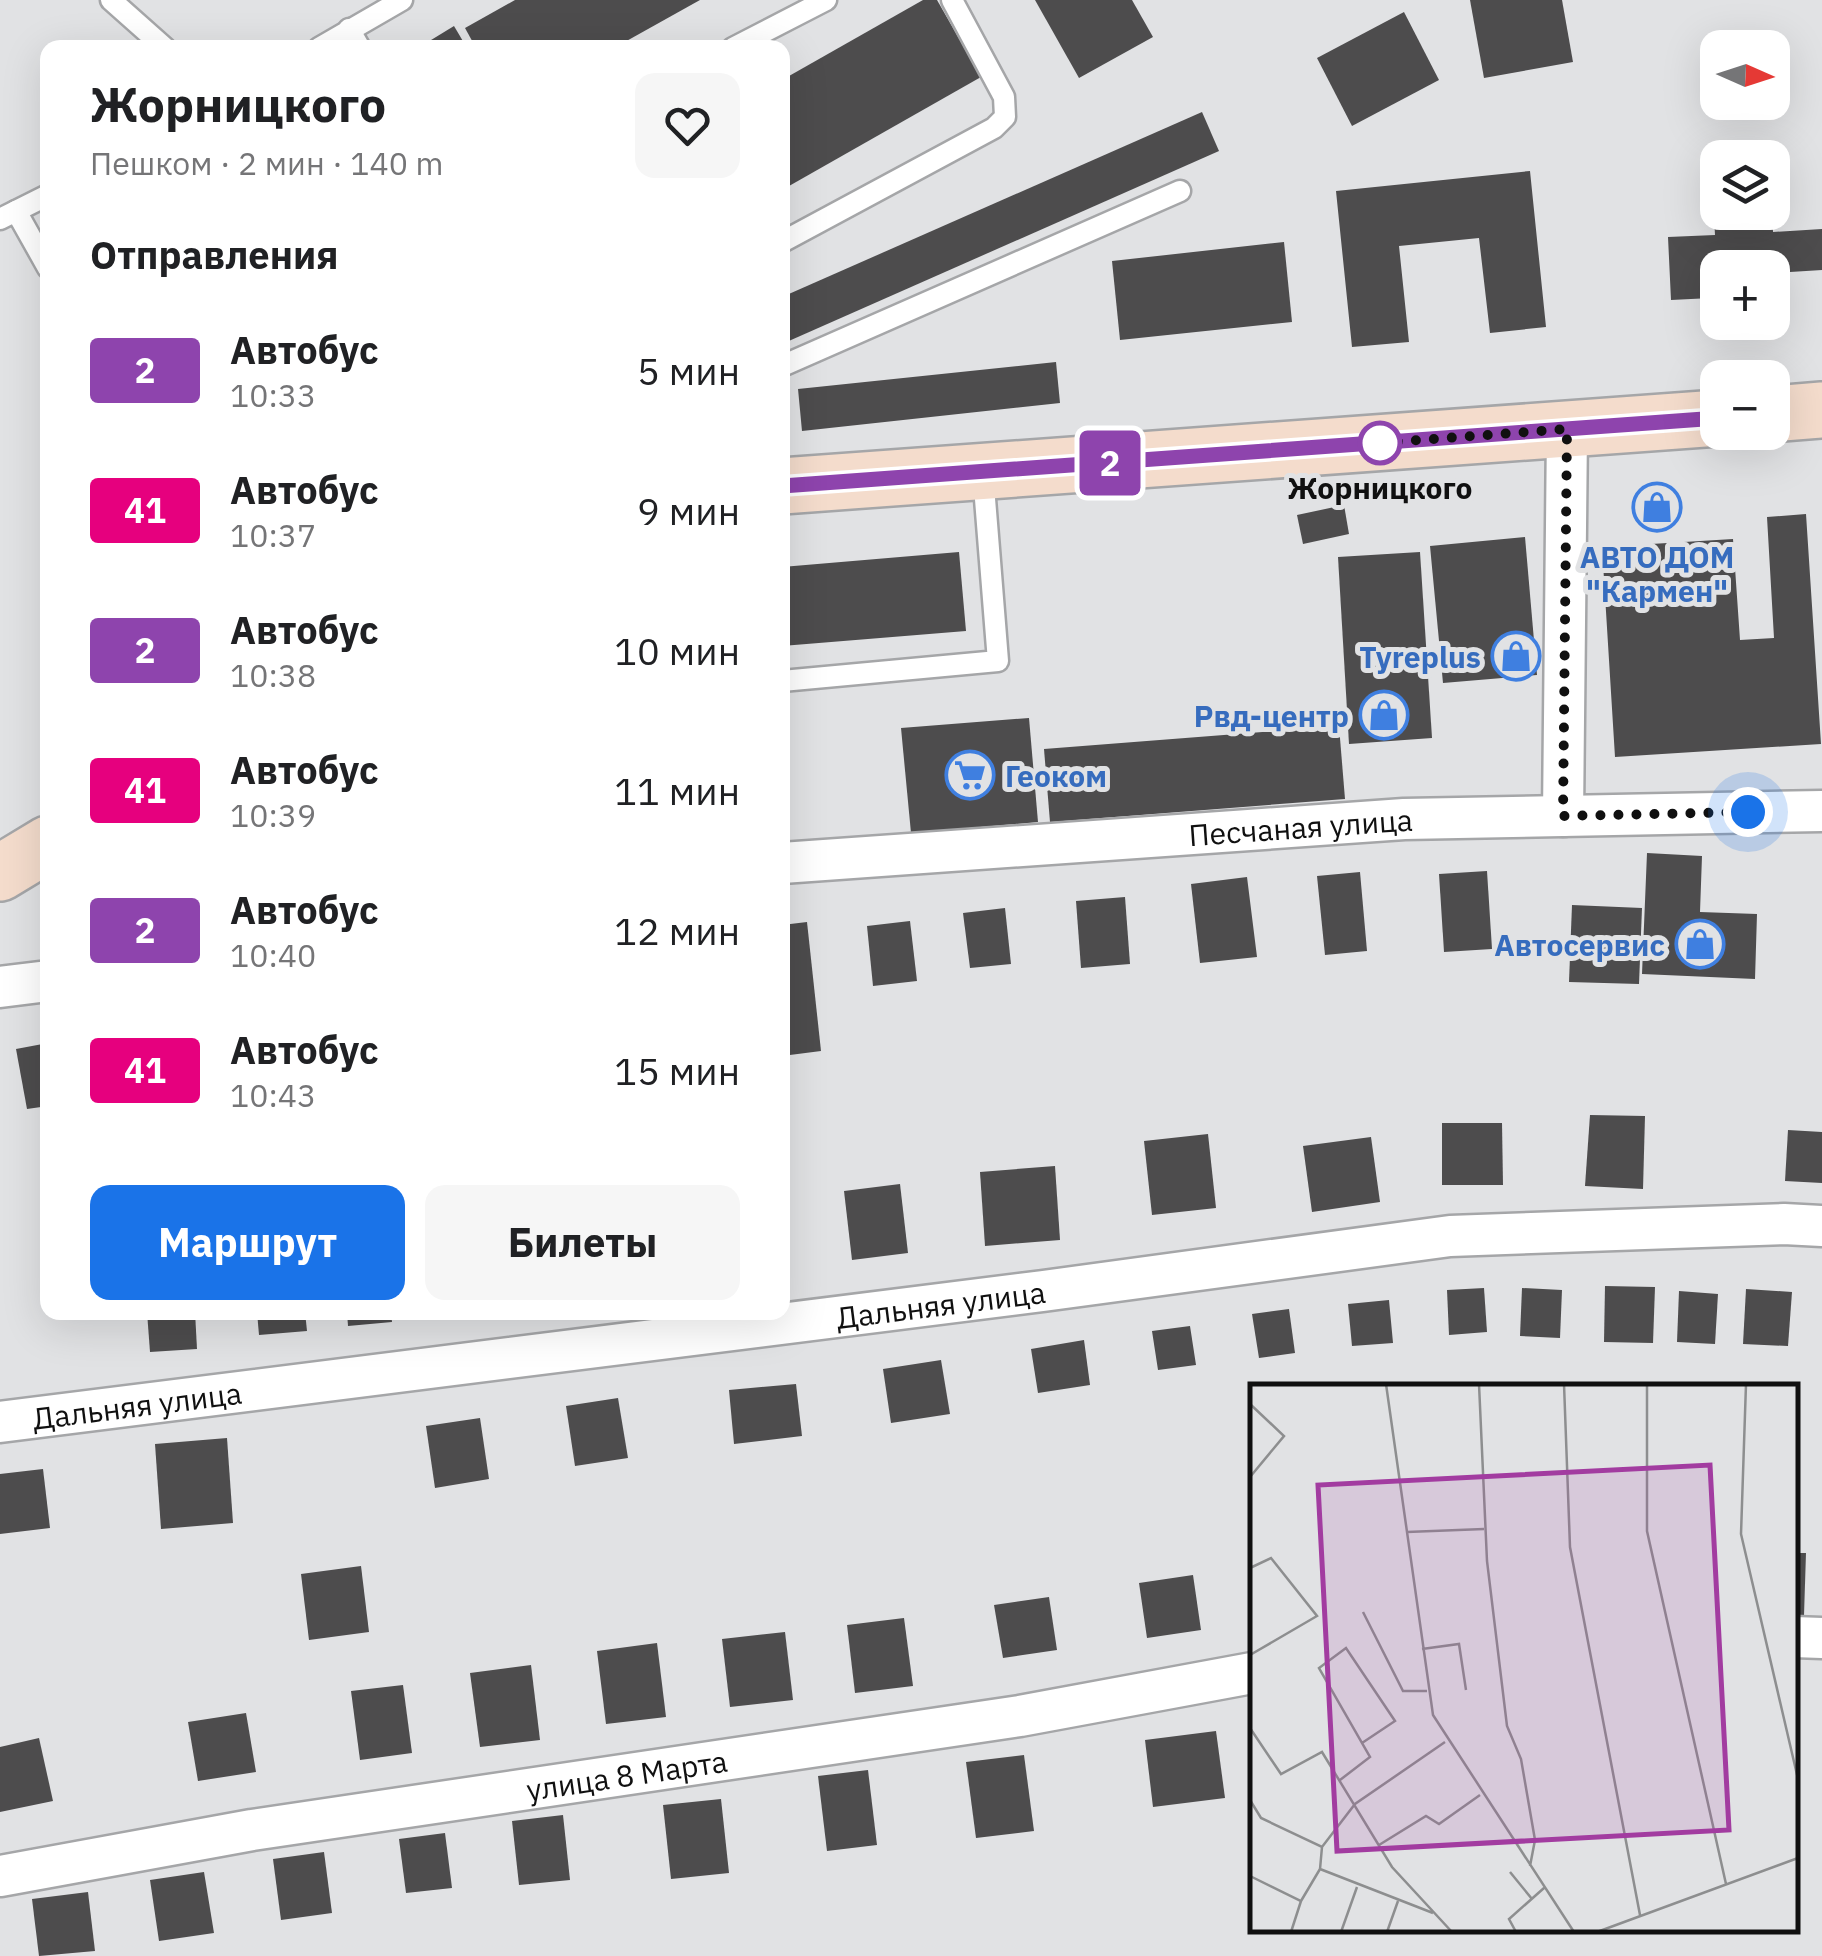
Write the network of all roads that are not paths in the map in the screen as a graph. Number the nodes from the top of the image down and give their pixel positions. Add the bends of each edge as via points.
1 (111, 0) edge
2 (402, 0) edge
3 (826, 0) edge
4 (952, 0) edge
5 (355, 38) edge
6 (156, 40) edge
7 (748, 40) edge
8 (1180, 191) dead end
9 (40, 199) edge
10 (8, 215) edge
11 (790, 238) edge
12 (40, 257) edge
13 (790, 362) edge
14 (1822, 410) edge
15 (1790, 413) edge
16 (1700, 419) edge
17 (1567, 429) junction
18 (982, 472) junction
19 (790, 485) edge
20 (790, 681) edge
21 (1822, 811) edge
22 (1563, 816) junction
23 (40, 849) edge
24 (790, 861) edge
25 (0, 873) edge
26 (40, 982) edge
27 (0, 986) edge
28 (1822, 1226) edge
29 (0, 1422) edge
30 (1797, 1637) edge
31 (1822, 1638) edge
32 (1250, 1673) edge
33 (0, 1876) edge

1 - 6 lane
2 - 5 lane
3 - 7 lane
4 - 11 lane via 1004,98 1005,117
8 - 13 lane
9 - 10 lane
10 - 12 lane
14 - 15 main road
16 - 17 main road
17 - 18 main road
17 - 22 street
18 - 19 main road
18 - 20 lane via 998,661
21 - 22 street, Песчаная улица
22 - 24 street, Песчаная улица via 1404,818
23 - 25 main road
26 - 27 street
28 - 29 street, Дальняя улица via 1450,1236
30 - 31 street
32 - 33 street, улица 8 Марта via 1020,1716 252,1830

